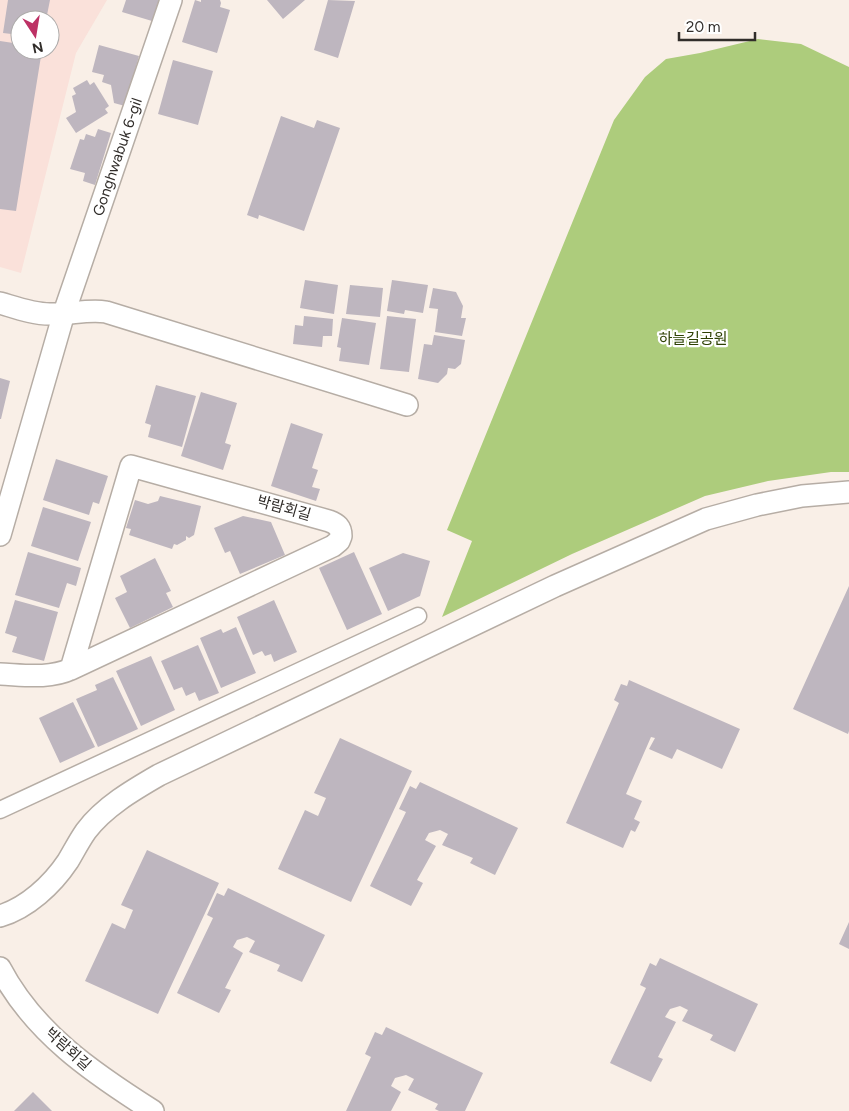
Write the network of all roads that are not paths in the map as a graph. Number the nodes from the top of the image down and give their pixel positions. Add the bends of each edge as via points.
1 (171, 0) edge
2 (0, 303) edge
3 (64, 313) junction
4 (407, 404) dead end
5 (849, 492) edge
6 (0, 535) edge
7 (418, 616) dead end
8 (71, 669) junction
9 (0, 674) edge
10 (0, 810) edge
11 (0, 916) edge
12 (0, 968) edge
13 (153, 1111) edge

1 - 3 street, Gonghwabuk 6-gil
2 - 3 street via 34,313
3 - 4 street via 106,312
3 - 6 street
5 - 11 street via 802,496 706,519 555,586 159,775 120,800 86,830 61,870 34,897
7 - 10 street
8 - 8 street, 박람회길 via 336,544 341,536 340,528 329,521 131,466
8 - 9 street, 박람회길 via 55,675
12 - 13 street, 박람회길 via 30,1013 58,1043 103,1079

